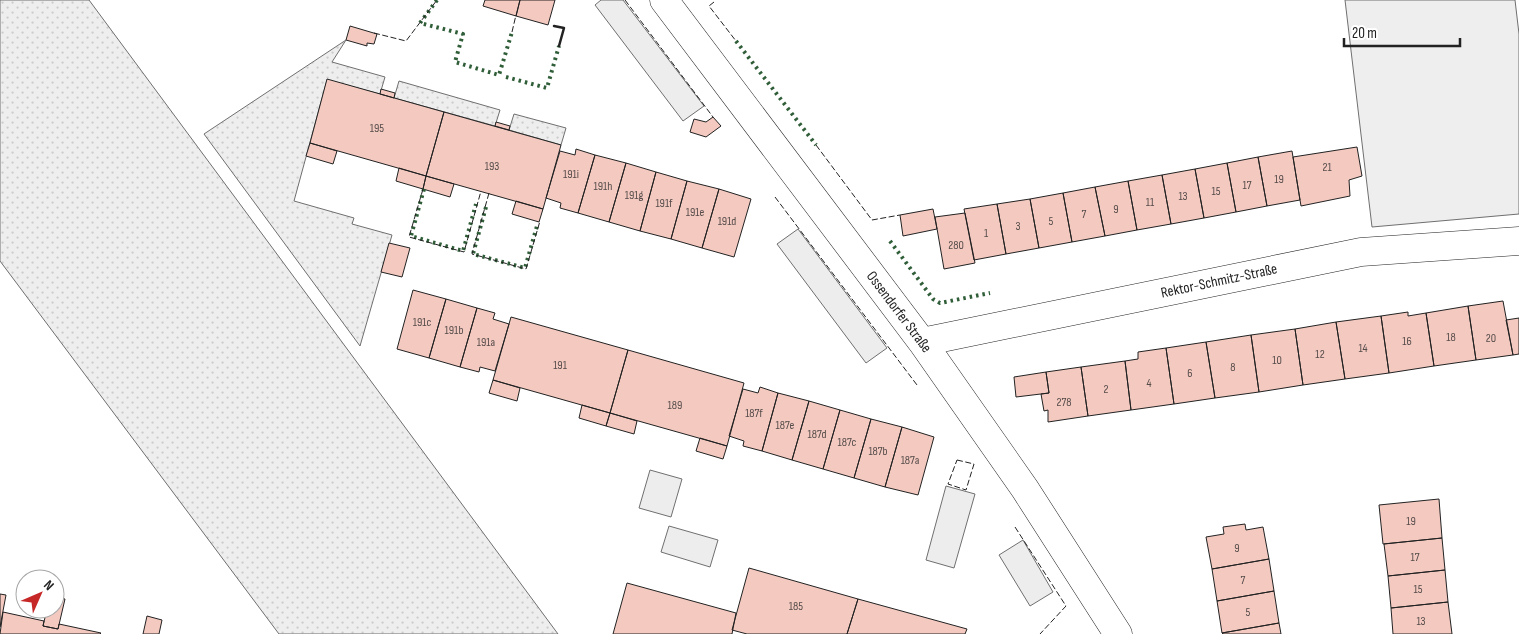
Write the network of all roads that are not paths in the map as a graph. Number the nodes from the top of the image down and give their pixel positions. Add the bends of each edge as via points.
1 (664, 0) edge
2 (1519, 241) edge
3 (922, 342) junction
4 (1118, 634) edge

1 - 3 street, Ossendorfer Straße
2 - 3 street, Rektor-Schmitz-Straße via 1361,252
3 - 4 street, Ossendorfer Straße via 1019,481

